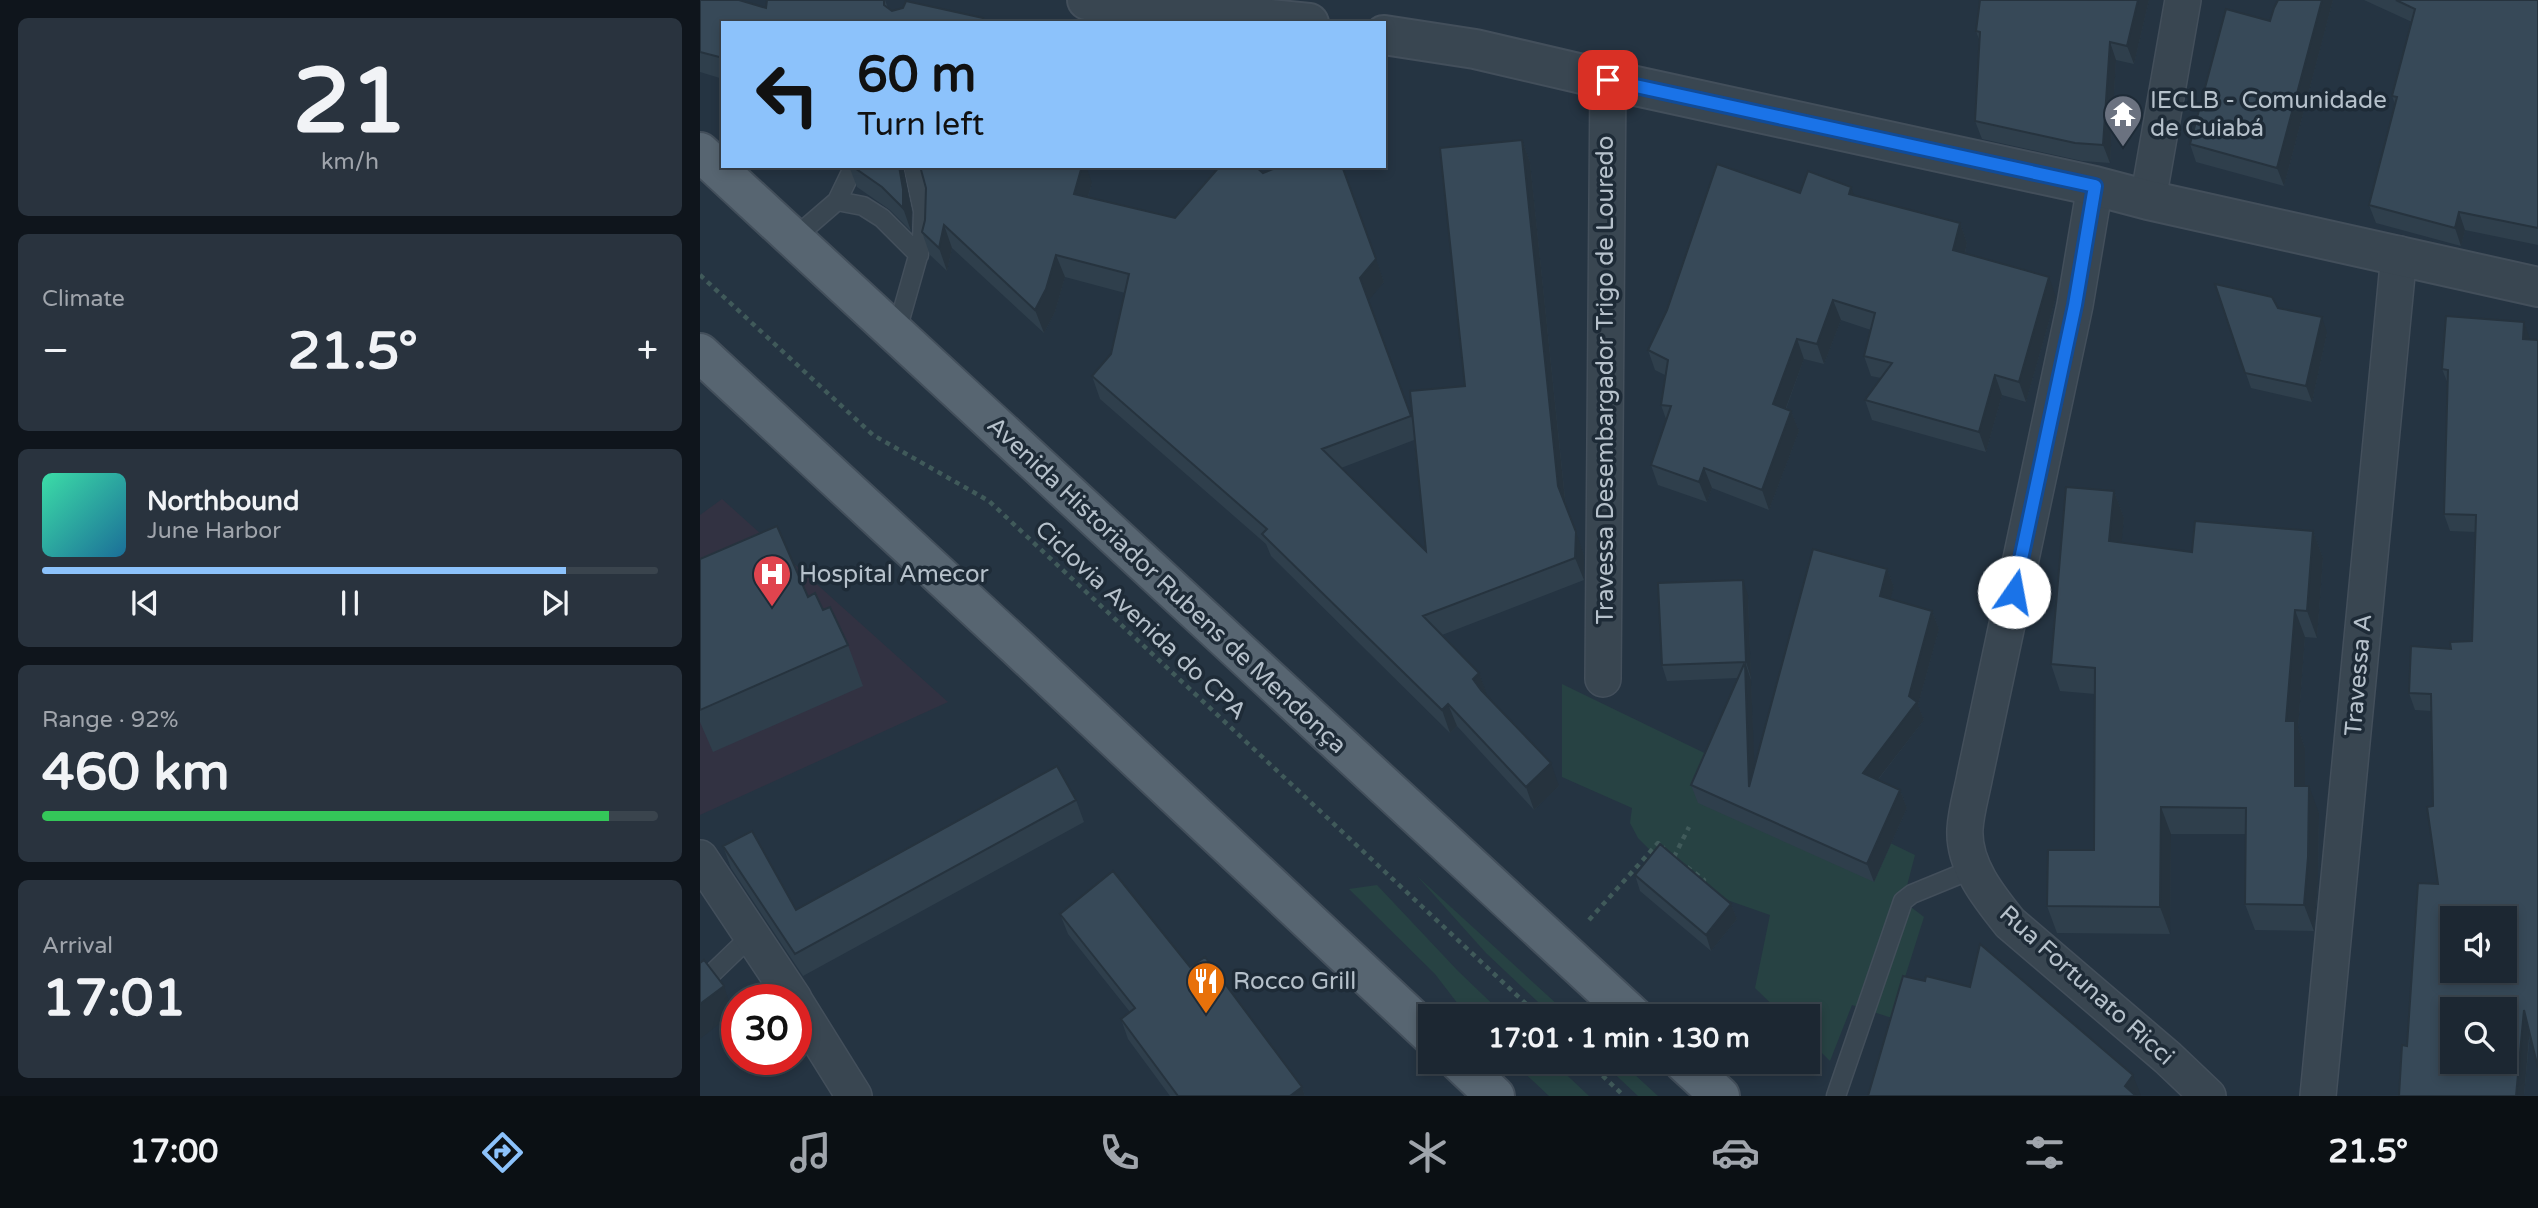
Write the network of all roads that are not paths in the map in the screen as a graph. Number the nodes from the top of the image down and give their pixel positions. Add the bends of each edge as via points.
1 (1087, 0) edge
2 (2183, 0) edge
3 (1247, 8) edge
4 (1301, 21) edge
5 (1386, 35) edge
6 (1608, 80) junction
7 (700, 152) edge
8 (853, 168) edge
9 (913, 168) edge
10 (2095, 186) junction
11 (2148, 200) junction
12 (837, 201) junction
13 (793, 239) junction
14 (2399, 254) junction
15 (919, 255) junction
16 (2538, 287) edge
17 (896, 334) junction
18 (700, 353) edge
19 (1603, 679) dead end
20 (700, 858) edge
21 (1973, 869) junction
22 (752, 934) junction
23 (784, 984) edge
24 (700, 985) edge
25 (1620, 1004) edge
26 (1418, 1024) edge
27 (812, 1028) edge
28 (1472, 1074) edge
29 (1697, 1074) edge
30 (854, 1096) edge
31 (1495, 1096) edge
32 (1720, 1096) edge
33 (1836, 1096) edge
34 (2208, 1096) edge
35 (2318, 1096) edge

1 - 3 street
2 - 11 street
3 - 4 street
5 - 6 street via 1475,49
6 - 10 street
6 - 19 street, Travessa Desembargador Trigo de Louredo
7 - 13 main road, Avenida Historiador Rubens de Mendonça
8 - 12 lane
9 - 15 lane via 923,211
10 - 11 street
10 - 21 street, Rua Fortunato Ricci via 2075,305 1975,775 1965,832
11 - 14 street
12 - 13 lane
12 - 15 lane via 863,206 882,218
13 - 17 main road, Avenida Historiador Rubens de Mendonça
14 - 16 street
14 - 35 street, Travessa A
15 - 17 lane
17 - 25 main road, Avenida Historiador Rubens de Mendonça
18 - 26 main road
20 - 22 street
21 - 33 lane via 1903,901
21 - 34 street, Rua Fortunato Ricci via 2010,923
22 - 23 street
22 - 24 lane
27 - 30 street
28 - 31 main road
29 - 32 main road

